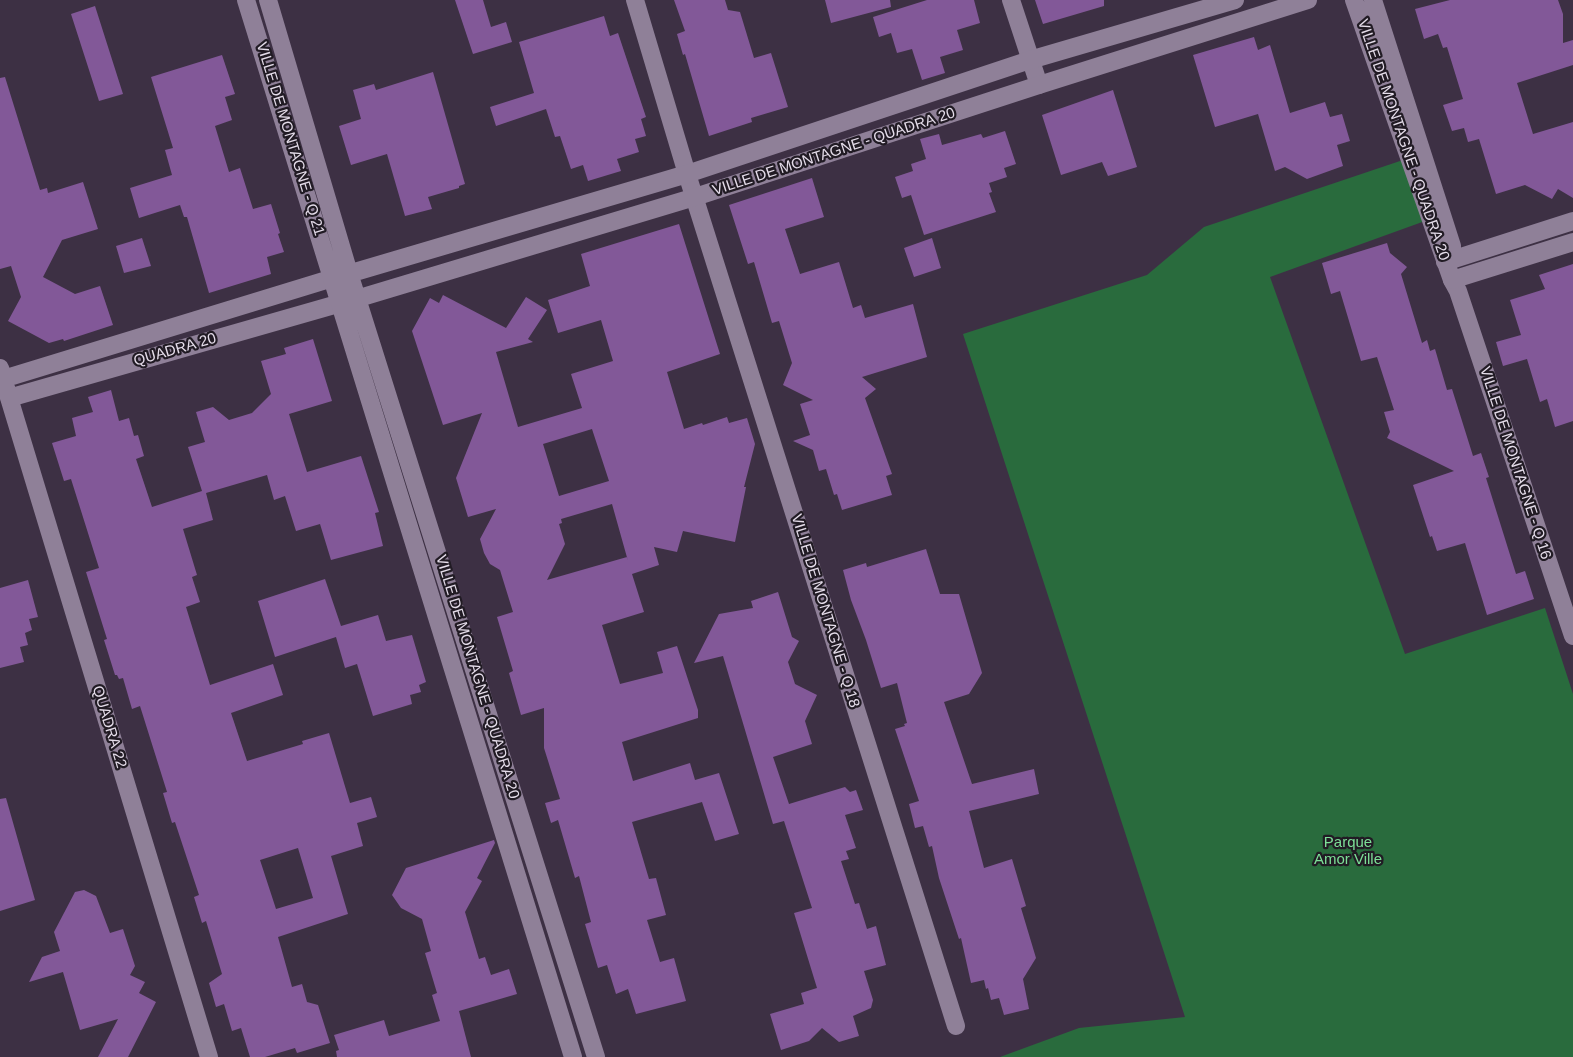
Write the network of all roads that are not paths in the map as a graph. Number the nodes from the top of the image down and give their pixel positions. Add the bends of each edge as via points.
1 (246, 0) edge
2 (268, 0) edge
3 (635, 0) edge
4 (1011, 0) edge
5 (1235, 0) edge
6 (1308, 0) edge
7 (1354, 0) edge
8 (1373, 0) edge
9 (1030, 60) junction
10 (1039, 85) junction
11 (687, 174) junction
12 (695, 197) junction
13 (1573, 221) edge
14 (1573, 242) edge
15 (1451, 260) junction
16 (341, 275) junction
17 (1457, 282) junction
18 (349, 301) junction
19 (2, 374) edge
20 (9, 398) junction
21 (1573, 636) edge
22 (956, 1026) dead end
23 (209, 1057) edge
24 (573, 1057) edge
25 (596, 1057) edge

1 - 16 street, VILLE DE MONTAGNE - Q 21
2 - 16 street
3 - 11 street, VILLE DE MONTAGNE - Q 18
4 - 9 street
5 - 9 street, VILLE DE MONTAGNE - QUADRA 20
6 - 10 street, VILLE DE MONTAGNE - QUADRA 20
7 - 15 street, VILLE DE MONTAGNE - QUADRA 20
8 - 15 street
9 - 10 street
9 - 11 street, VILLE DE MONTAGNE - QUADRA 20
10 - 12 street, VILLE DE MONTAGNE - QUADRA 20
11 - 12 street, VILLE DE MONTAGNE - Q 18
11 - 16 street, VILLE DE MONTAGNE - QUADRA 20
12 - 18 street, VILLE DE MONTAGNE - QUADRA 20
12 - 22 street, VILLE DE MONTAGNE - Q 18
13 - 15 street
14 - 17 street
15 - 17 street, VILLE DE MONTAGNE - Q 16
16 - 18 street, VILLE DE MONTAGNE - QUADRA 20
16 - 19 street, QUADRA 20
17 - 21 street, VILLE DE MONTAGNE - Q 16
18 - 20 street, QUADRA 20
18 - 24 street, VILLE DE MONTAGNE - QUADRA 20
18 - 25 street, VILLE DE MONTAGNE - QUADRA 20
19 - 20 street, QUADRA 22
20 - 23 street, QUADRA 22

